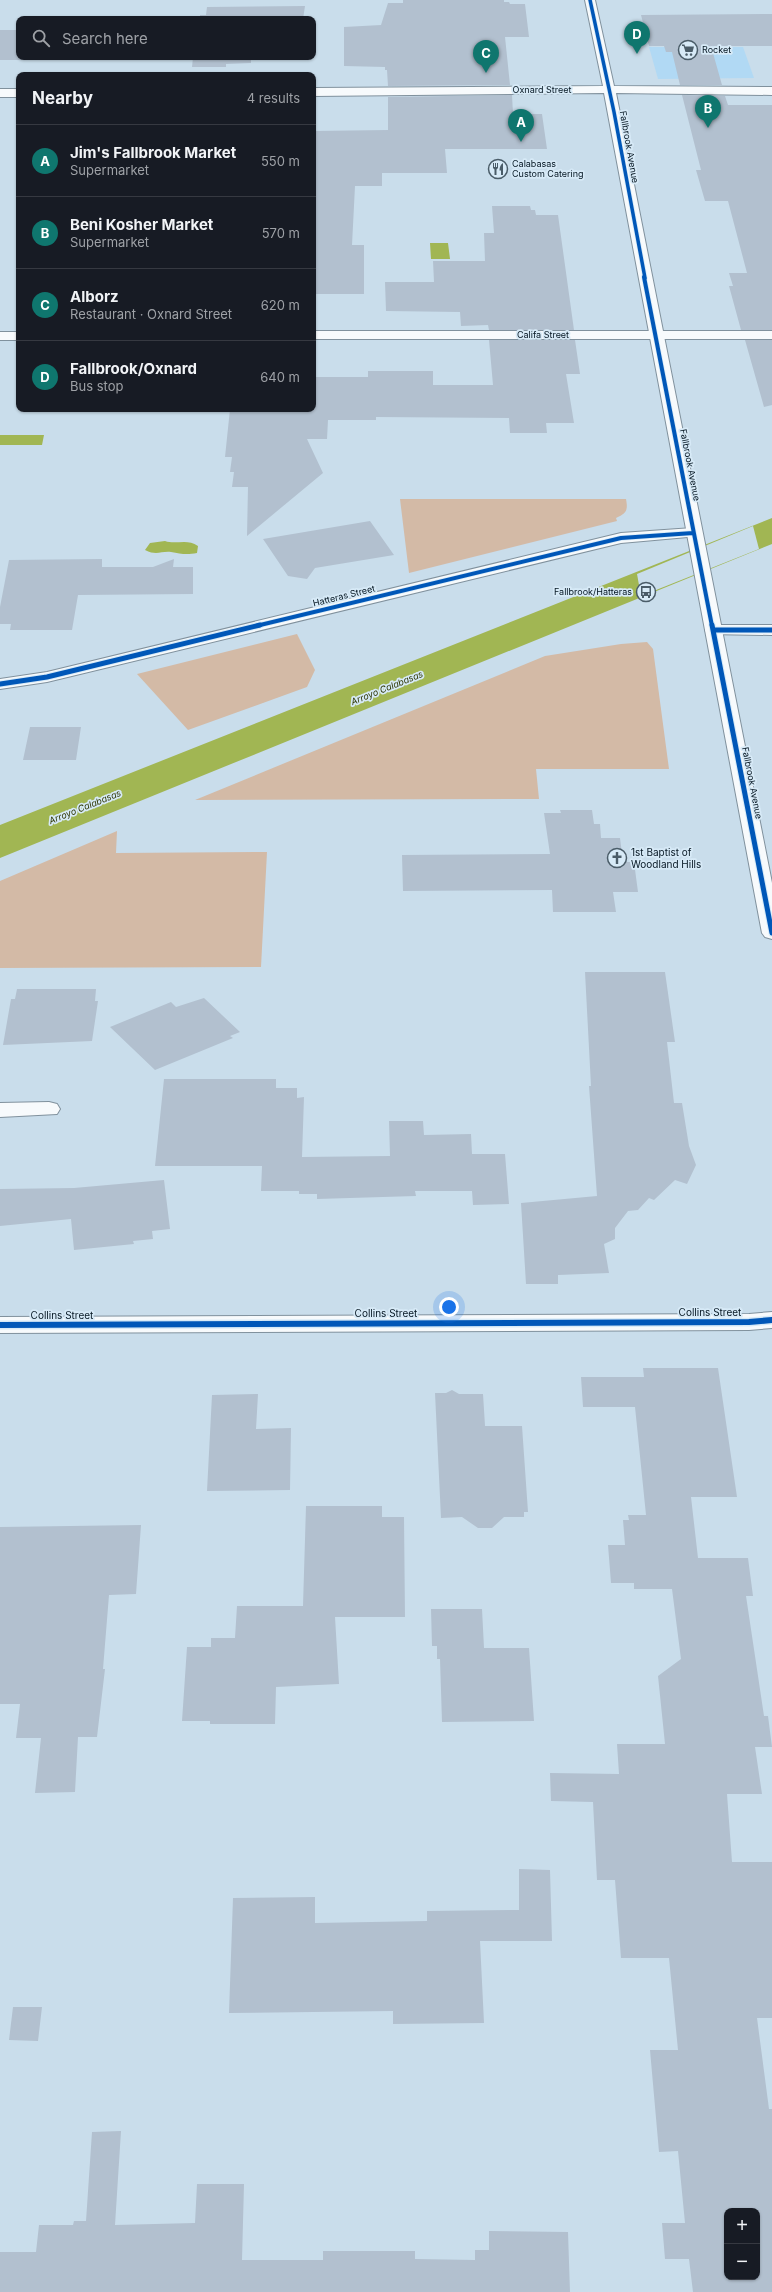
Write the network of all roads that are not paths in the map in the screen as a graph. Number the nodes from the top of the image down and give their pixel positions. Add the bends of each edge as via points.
1 (590, 0) edge
2 (608, 90) junction
3 (772, 91) edge
4 (0, 92) edge
5 (16, 92) edge
6 (316, 92) edge
7 (316, 335) edge
8 (654, 335) junction
9 (772, 335) edge
10 (0, 336) edge
11 (16, 336) edge
12 (693, 532) junction
13 (713, 630) junction
14 (772, 630) edge
15 (0, 684) edge
16 (772, 933) edge
17 (0, 1110) edge
18 (49, 1110) dead end
19 (772, 1320) edge
20 (0, 1325) edge

1 - 2 main road, Fallbrook Avenue
2 - 3 main road, Oxnard Street
2 - 6 main road, Oxnard Street
2 - 8 main road, Fallbrook Avenue
4 - 5 main road
7 - 8 main road, Califa Street
8 - 9 main road, Califa Street
8 - 12 main road, Fallbrook Avenue
10 - 11 main road
12 - 13 main road, Fallbrook Avenue
12 - 15 main road, Hatteras Street via 621,538 47,677
13 - 14 main road
13 - 16 main road, Fallbrook Avenue
17 - 18 main road
19 - 20 main road, Collins Street

